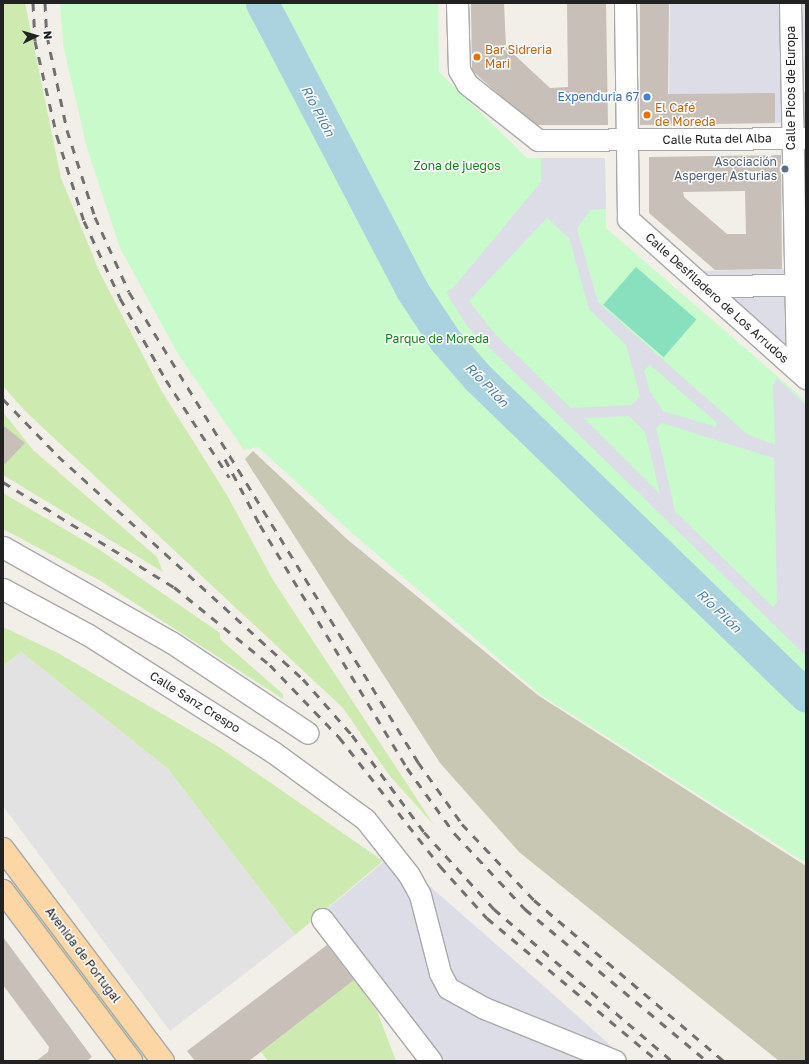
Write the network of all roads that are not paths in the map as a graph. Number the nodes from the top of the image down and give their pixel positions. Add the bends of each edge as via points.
1 (457, 3) edge
2 (625, 3) edge
3 (790, 3) edge
4 (798, 138) edge
5 (627, 140) junction
6 (801, 285) edge
7 (705, 286) junction
8 (799, 371) edge
9 (3, 546) edge
10 (3, 588) edge
11 (308, 733) dead end
12 (5, 856) edge
13 (3, 891) edge
14 (322, 918) dead end
15 (131, 1061) edge
16 (163, 1061) edge
17 (431, 1061) edge
18 (615, 1061) edge

1 - 5 street, Calle Ruta del Alba via 459,70 467,84 538,140
2 - 5 street
3 - 4 street, Calle Picos de Europa
4 - 5 street, Calle Ruta del Alba
4 - 6 street, Calle Picos de Europa
5 - 7 street, Calle Desfiladero de Los Arrudos via 628,219
6 - 7 street
6 - 8 street, Calle Picos de Europa via 797,356
7 - 8 street, Calle Desfiladero de Los Arrudos
9 - 11 street via 171,642
10 - 18 street, Calle Sanz Crespo via 87,634 273,752 377,832 420,895 440,973 448,988 484,1008
12 - 16 main road, Avenida de Portugal
13 - 15 main road, Avenida de Portugal
14 - 17 street

